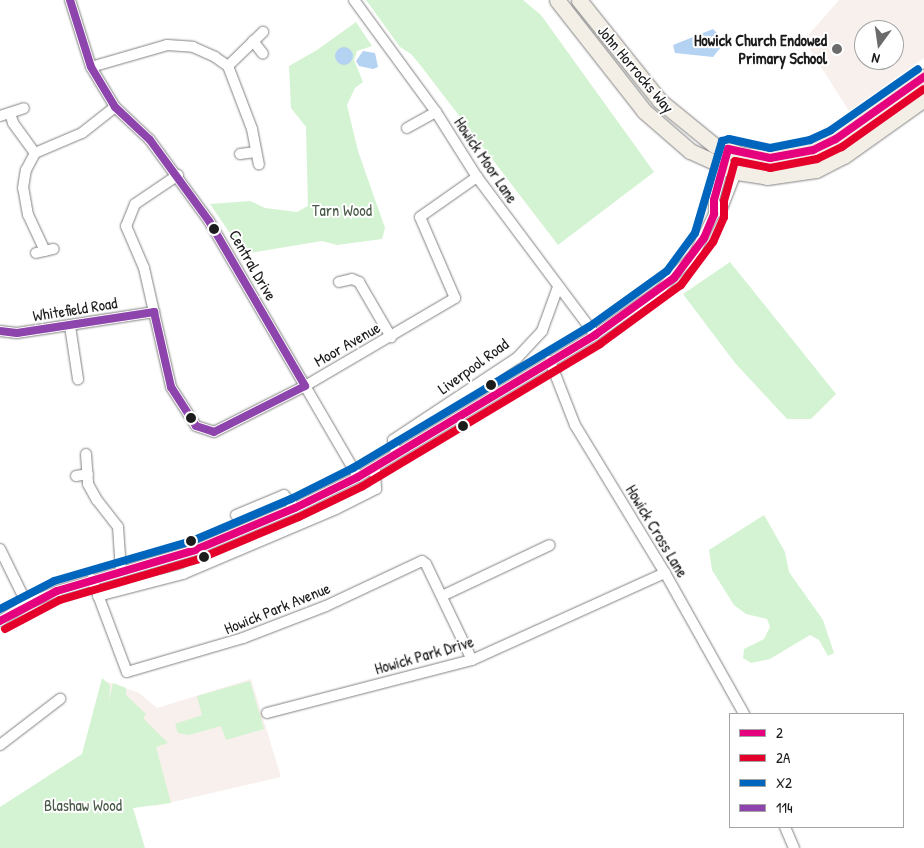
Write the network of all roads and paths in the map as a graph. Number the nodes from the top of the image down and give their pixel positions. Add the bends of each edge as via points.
1 (70, 0) edge
2 (354, 0) edge
3 (557, 0) edge
4 (579, 0) edge
5 (263, 32) dead end
6 (253, 41) junction
7 (263, 54) dead end
8 (228, 66) junction
9 (91, 67) junction
10 (924, 77) edge
11 (924, 100) edge
12 (115, 107) junction
13 (24, 108) dead end
14 (436, 112) junction
15 (5, 114) edge
16 (407, 128) dead end
17 (728, 149) junction
18 (256, 152) junction
19 (35, 153) junction
20 (240, 154) dead end
21 (743, 155) junction
22 (259, 164) dead end
23 (722, 168) junction
24 (737, 172) junction
25 (178, 175) junction
26 (477, 177) junction
27 (714, 214) junction
28 (45, 251) dead end
29 (339, 282) dead end
30 (558, 288) junction
31 (154, 312) junction
32 (70, 326) junction
33 (0, 331) edge
34 (595, 335) junction
35 (391, 337) junction
36 (550, 361) junction
37 (78, 379) dead end
38 (304, 386) junction
39 (396, 453) junction
40 (86, 454) dead end
41 (375, 467) junction
42 (88, 474) junction
43 (76, 476) dead end
44 (358, 477) junction
45 (295, 508) junction
46 (236, 515) dead end
47 (550, 545) dead end
48 (0, 549) edge
49 (121, 571) junction
50 (665, 573) junction
51 (92, 579) junction
52 (98, 596) junction
53 (442, 596) junction
54 (27, 604) junction
55 (0, 621) edge
56 (472, 660) junction
57 (60, 699) dead end
58 (267, 713) dead end
59 (743, 713) edge
60 (0, 745) edge
61 (785, 828) edge
62 (794, 848) edge

1 - 9 street, Central Drive
2 - 14 street, Howick Moor Lane
3 - 23 highway, John Horrocks Way via 644,111 681,144
4 - 17 highway, John Horrocks Way via 660,100 708,140
5 - 6 street
6 - 7 street
6 - 8 street
8 - 9 street via 193,47 166,45
8 - 18 street via 252,129
9 - 12 street, Central Drive
10 - 21 highway via 836,139 813,150 770,158
11 - 24 highway via 844,156 816,170 767,177
12 - 19 street via 82,133
12 - 25 street, Central Drive via 150,140
13 - 15 street
14 - 16 street
14 - 26 street, Howick Moor Lane
15 - 19 street
17 - 21 highway
17 - 23 street, Liverpool Road
18 - 20 street
18 - 22 street
19 - 28 street via 22,188 28,214
21 - 24 street, Liverpool Road
23 - 24 highway
23 - 27 street, Liverpool Road
24 - 27 street, Liverpool Road via 723,206
25 - 31 street, Moor Avenue via 135,204 128,205 124,211 126,226 144,268
25 - 38 street, Central Drive via 226,248
26 - 30 street, Howick Moor Lane
26 - 35 street, Moor Avenue via 420,218 455,298
27 - 34 street, Liverpool Road via 694,255 674,278
29 - 35 street via 352,279 360,282
30 - 34 street, Howick Moor Lane
30 - 39 street, Liverpool Road via 542,331 517,358 393,440
31 - 32 street, Whitefield Road
31 - 38 street, Moor Avenue via 171,387 196,426 214,432
32 - 33 street, Whitefield Road via 17,333
32 - 37 street
34 - 36 street, Liverpool Road
35 - 38 street, Moor Avenue
36 - 39 street, Liverpool Road
36 - 50 street, Howick Cross Lane via 575,425
38 - 44 street, Central Drive
39 - 41 street, Liverpool Road
40 - 42 street
41 - 44 street, Liverpool Road
41 - 52 street via 376,489 336,509 184,574
42 - 43 street
42 - 49 street via 96,500 118,527
44 - 45 street, Liverpool Road
45 - 46 street via 284,495
45 - 49 street, Liverpool Road via 194,550
47 - 53 street
48 - 54 street
49 - 51 street, Liverpool Road
50 - 56 street, Howick Park Drive
50 - 59 street, Howick Cross Lane
51 - 52 street, Howick Park Avenue
51 - 54 street, Liverpool Road
52 - 53 street, Howick Park Avenue via 127,672 243,638 326,606 416,562 426,564
53 - 56 street, Howick Park Avenue
54 - 55 street, Liverpool Road
56 - 58 street, Howick Park Drive
57 - 60 street
61 - 62 street

